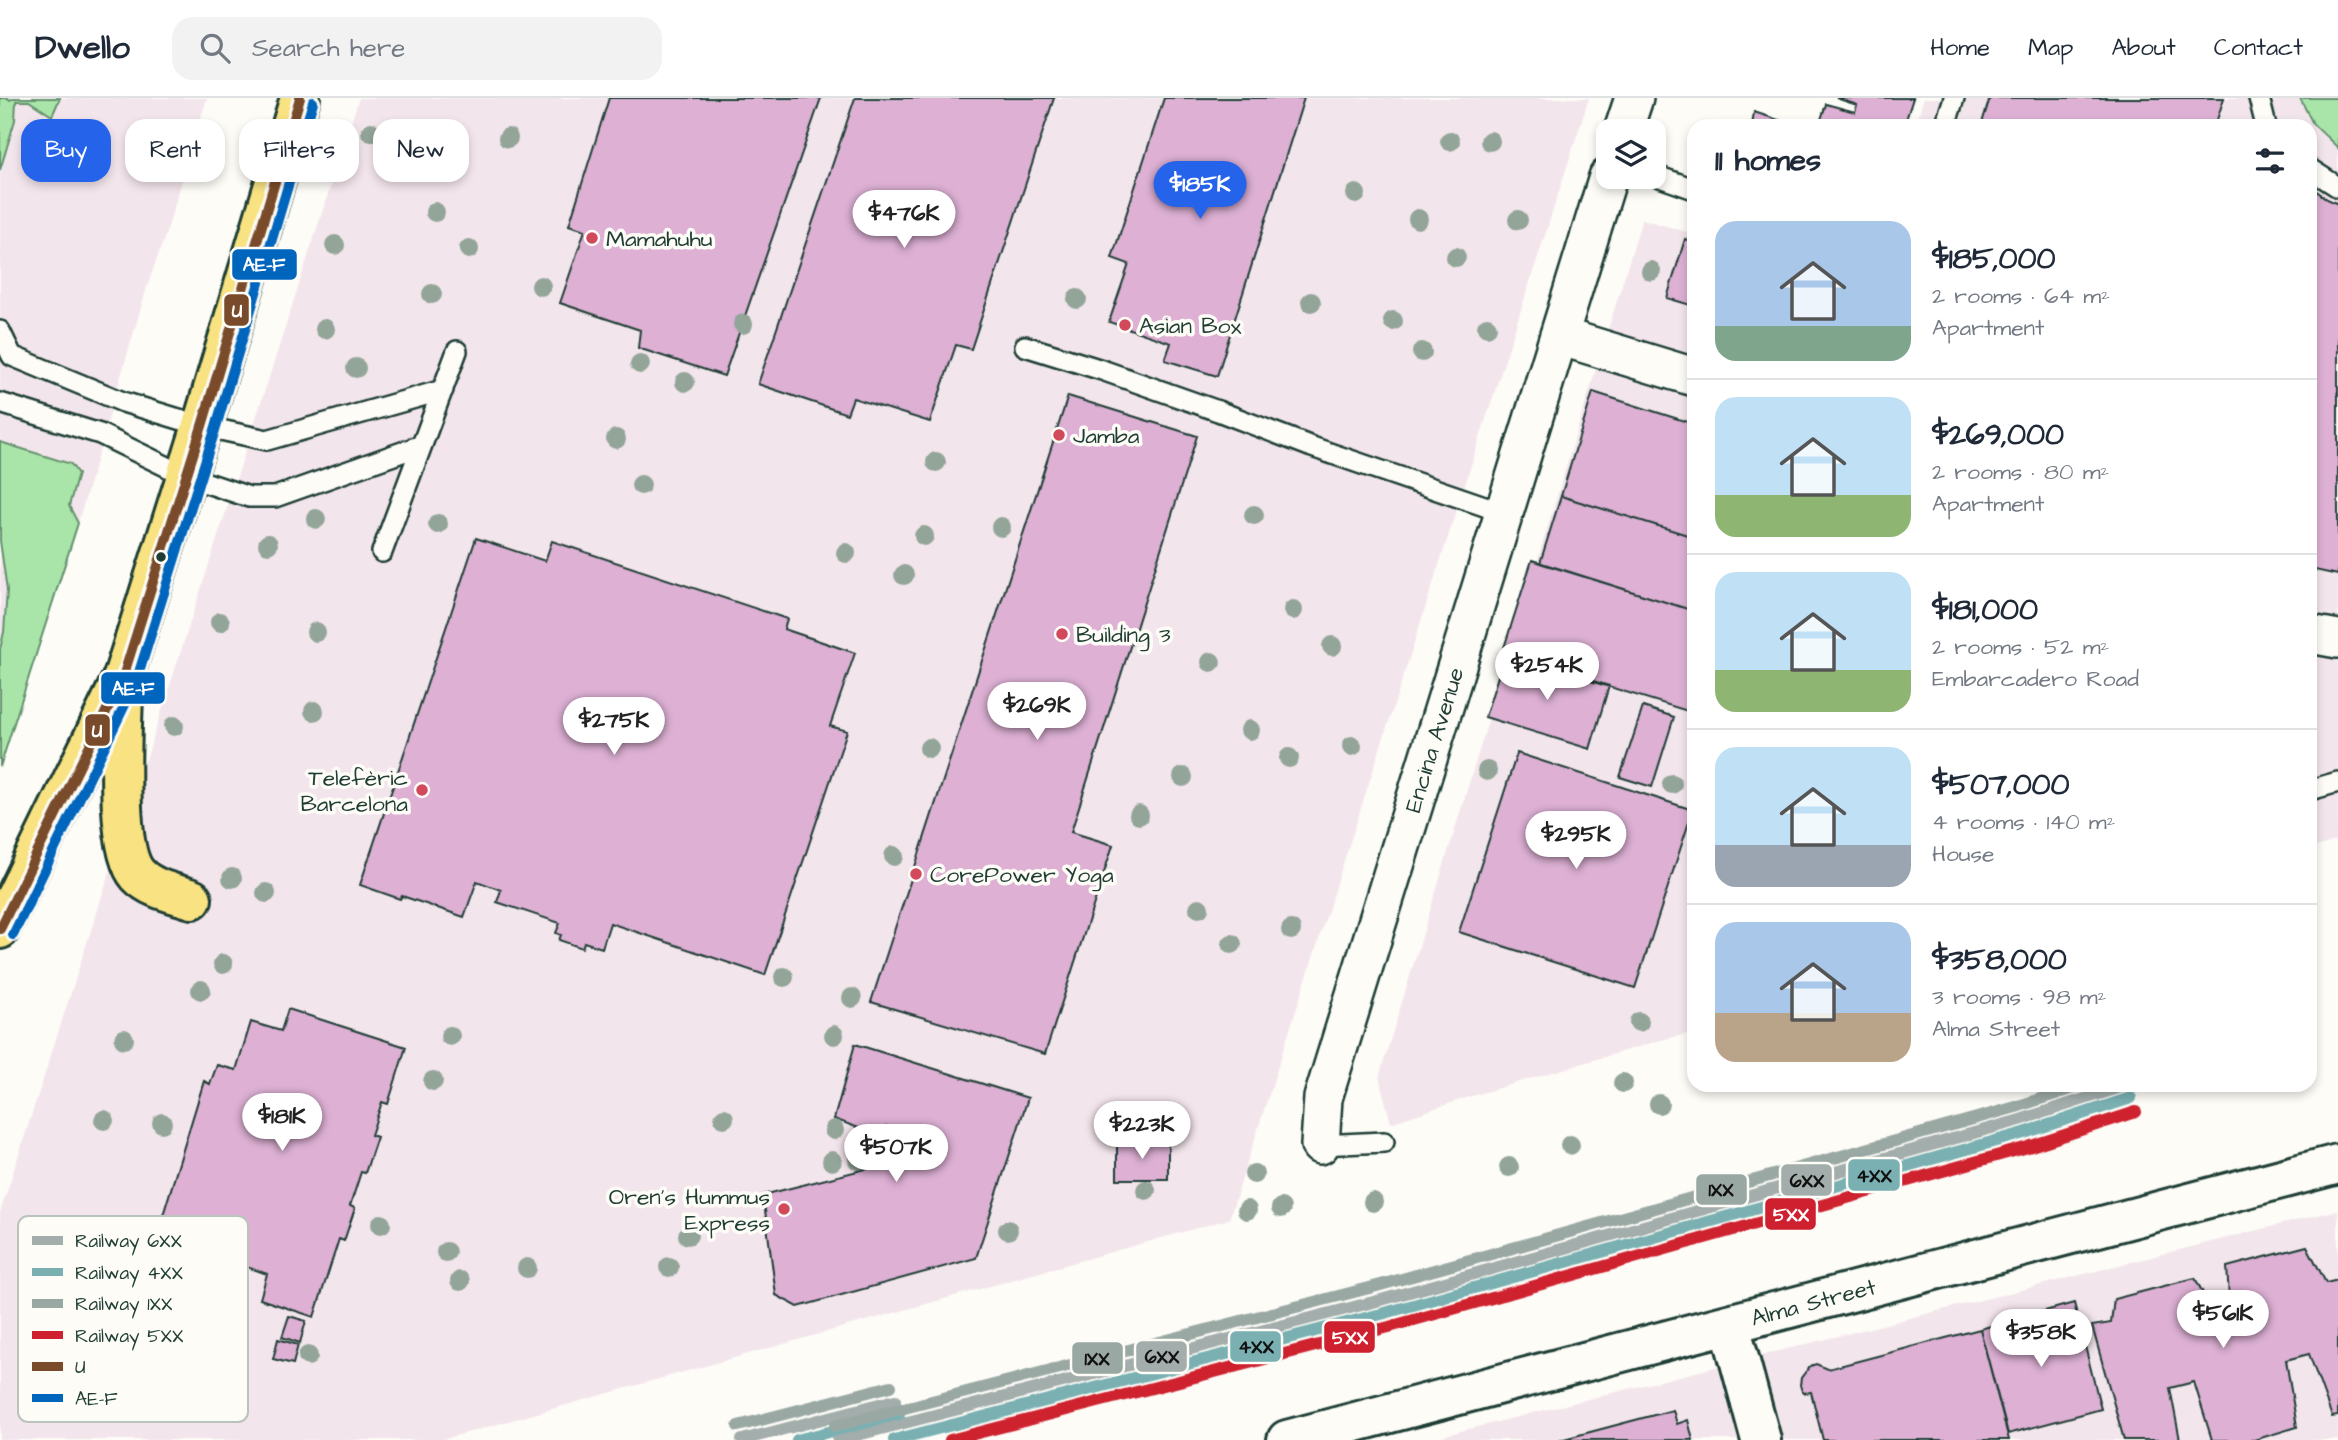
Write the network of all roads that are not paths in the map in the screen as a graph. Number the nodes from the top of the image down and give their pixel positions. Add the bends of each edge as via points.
1 (300, 98) edge
2 (1634, 98) edge
3 (1954, 98) edge
4 (2259, 98) edge
5 (1627, 119) edge
6 (1947, 119) edge
7 (2264, 119) edge
8 (2317, 174) edge
9 (1666, 180) edge
10 (1687, 187) edge
11 (2338, 187) edge
12 (1604, 189) edge
13 (0, 331) edge
14 (1559, 336) junction
15 (1025, 346) dead end
16 (457, 351) dead end
17 (1687, 375) edge
18 (443, 390) junction
19 (0, 402) edge
20 (202, 426) junction
21 (422, 445) junction
22 (186, 476) junction
23 (1505, 513) junction
24 (382, 552) dead end
25 (2317, 635) edge
26 (2338, 639) edge
27 (123, 677) junction
28 (2338, 782) edge
29 (2317, 788) edge
30 (192, 899) dead end
31 (0, 929) edge
32 (1384, 1142) dead end
33 (1321, 1145) joint
34 (2338, 1164) edge
35 (1730, 1325) junction
36 (1287, 1440) edge
37 (1761, 1440) edge

1 - 20 main road
2 - 5 street
3 - 6 lane
4 - 7 lane
8 - 11 lane
9 - 10 lane
12 - 14 street, Encina Avenue
13 - 20 lane via 12,356 123,402
14 - 17 street
14 - 23 street, Encina Avenue
15 - 23 lane
16 - 18 lane
18 - 20 lane via 267,440
18 - 21 lane
19 - 22 lane via 100,435
20 - 22 main road
21 - 22 lane via 275,497 248,497
21 - 24 lane
22 - 27 main road
23 - 33 street, Encina Avenue via 1323,1098
25 - 26 street
27 - 30 main road via 122,811 129,859 146,882
27 - 31 main road
28 - 29 lane
32 - 33 lane
34 - 35 main road, Alma Street
35 - 36 main road, Alma Street
35 - 37 main road

